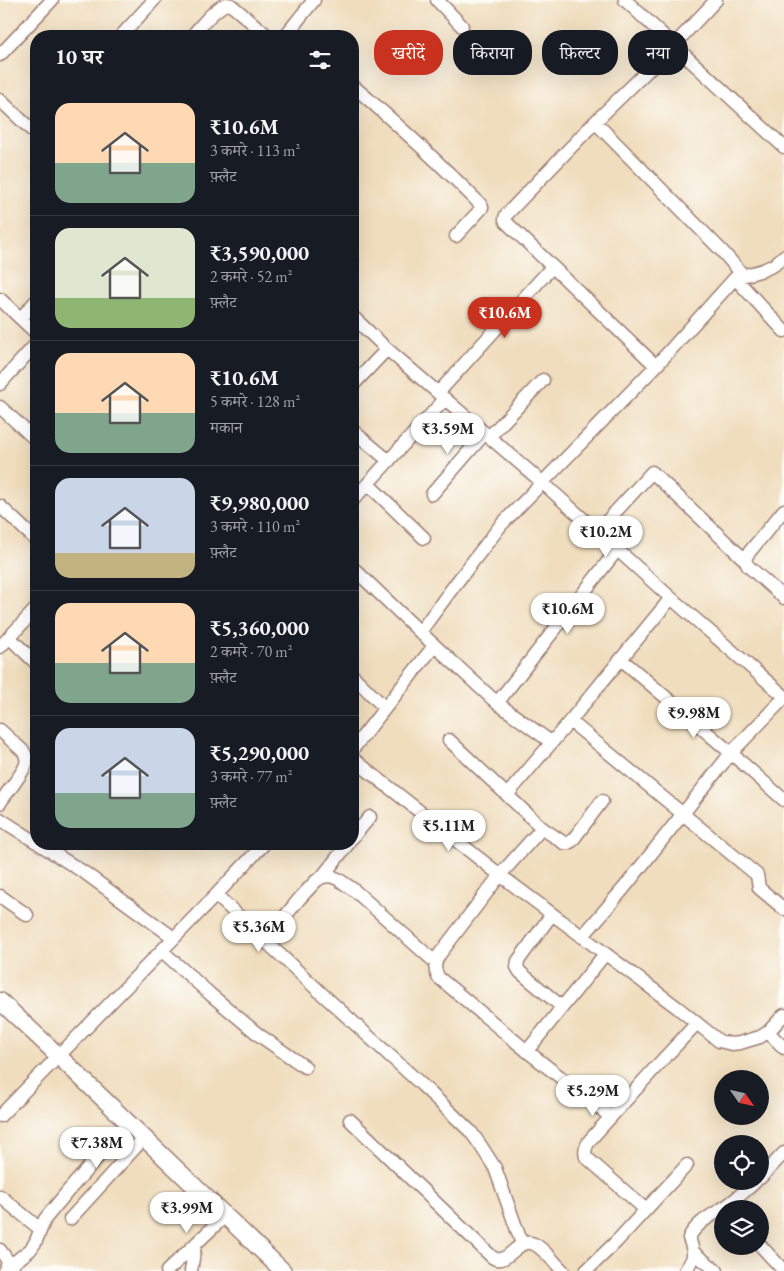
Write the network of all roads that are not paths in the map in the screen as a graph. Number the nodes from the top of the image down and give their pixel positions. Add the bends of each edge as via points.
1 (52, 0) edge
2 (154, 0) edge
3 (314, 0) edge
4 (438, 0) edge
5 (625, 0) edge
6 (716, 0) edge
7 (462, 26) dead end
8 (127, 30) edge
9 (198, 30) edge
10 (261, 30) edge
11 (294, 30) edge
12 (658, 30) edge
13 (688, 30) edge
14 (0, 55) edge
15 (688, 58) edge
16 (643, 75) edge
17 (359, 91) edge
18 (0, 100) edge
19 (595, 122) junction
20 (30, 128) edge
21 (784, 148) edge
22 (456, 236) dead end
23 (784, 256) edge
24 (552, 267) junction
25 (739, 277) junction
26 (0, 299) edge
27 (30, 308) edge
28 (21, 318) junction
29 (359, 323) edge
30 (30, 326) edge
31 (784, 332) edge
32 (387, 349) junction
33 (30, 351) edge
34 (656, 366) junction
35 (359, 379) edge
36 (543, 380) dead end
37 (0, 384) edge
38 (441, 396) junction
39 (0, 407) edge
40 (30, 434) edge
41 (487, 435) junction
42 (359, 436) edge
43 (389, 461) junction
44 (542, 483) junction
45 (368, 484) junction
46 (359, 494) edge
47 (432, 494) dead end
48 (0, 506) edge
49 (784, 510) edge
50 (597, 532) junction
51 (30, 534) edge
52 (424, 538) dead end
53 (618, 550) junction
54 (745, 560) junction
55 (359, 574) edge
56 (671, 598) junction
57 (784, 598) edge
58 (30, 615) edge
59 (420, 632) junction
60 (4, 642) edge
61 (434, 646) junction
62 (30, 659) edge
63 (621, 659) junction
64 (359, 682) edge
65 (784, 697) edge
66 (498, 703) junction
67 (385, 708) junction
68 (570, 721) junction
69 (0, 730) edge
70 (449, 740) dead end
71 (359, 741) edge
72 (551, 742) junction
73 (731, 753) junction
74 (359, 764) edge
75 (507, 795) junction
76 (784, 800) edge
77 (602, 801) dead end
78 (0, 802) edge
79 (683, 814) junction
80 (370, 817) dead end
81 (0, 819) edge
82 (542, 828) junction
83 (359, 830) edge
84 (30, 838) edge
85 (49, 850) edge
86 (258, 850) edge
87 (343, 850) edge
88 (500, 875) junction
89 (322, 877) junction
90 (216, 895) junction
91 (0, 896) edge
92 (784, 909) edge
93 (552, 914) junction
94 (27, 915) dead end
95 (582, 936) junction
96 (174, 938) junction
97 (265, 940) junction
98 (162, 951) junction
99 (605, 954) junction
100 (435, 962) junction
101 (0, 1001) edge
102 (562, 1007) junction
103 (784, 1015) edge
104 (697, 1023) junction
105 (768, 1032) junction
106 (784, 1048) edge
107 (527, 1051) junction
108 (59, 1056) junction
109 (305, 1067) dead end
110 (0, 1116) edge
111 (611, 1118) junction
112 (350, 1120) dead end
113 (128, 1123) junction
114 (144, 1138) junction
115 (784, 1153) edge
116 (687, 1165) dead end
117 (769, 1169) edge
118 (746, 1190) edge
119 (0, 1196) edge
120 (735, 1200) edge
121 (646, 1210) junction
122 (714, 1215) edge
123 (225, 1216) junction
124 (70, 1219) dead end
125 (40, 1228) junction
126 (522, 1244) junction
127 (195, 1245) junction
128 (0, 1250) edge
129 (694, 1253) junction
130 (769, 1255) edge
131 (6, 1270) edge
132 (167, 1271) edge
133 (192, 1271) edge
134 (283, 1271) edge
135 (563, 1271) edge
136 (586, 1271) edge
137 (685, 1271) edge
138 (718, 1271) edge
139 (784, 1271) edge

1 - 14 street
2 - 8 street
3 - 11 street
4 - 7 street
5 - 12 street
6 - 13 street
9 - 10 street via 226,4
15 - 21 street
16 - 19 street
17 - 22 street via 480,204 481,209
18 - 20 street
19 - 24 street via 506,215 506,222
19 - 25 street via 722,251
23 - 25 street via 774,265
24 - 34 street
24 - 38 street
25 - 31 street
25 - 34 street
26 - 28 street
27 - 28 street
28 - 30 street
29 - 32 street
32 - 35 street
32 - 38 street
33 - 37 street
34 - 44 street
36 - 41 street
38 - 41 street
38 - 43 street
39 - 40 street
41 - 44 street
41 - 47 street
42 - 43 street
43 - 45 street
44 - 50 street
44 - 59 street via 502,525
45 - 46 street
45 - 52 street
48 - 51 street
49 - 54 street
50 - 53 street
50 - 54 street via 652,472
53 - 56 street
53 - 66 street
54 - 57 street
55 - 59 street
56 - 63 street
56 - 65 street
58 - 60 street
59 - 61 street
60 - 62 street
61 - 66 street
61 - 67 street
63 - 68 street
63 - 73 street
64 - 67 street
65 - 73 street
66 - 72 street
67 - 71 street
68 - 72 street
68 - 79 street
69 - 78 street via 24,752 27,763
70 - 75 street
72 - 75 street
73 - 76 street
73 - 79 street
74 - 88 street
75 - 82 street
77 - 82 street via 568,843
79 - 92 street via 756,875 759,888
79 - 95 street
80 - 83 street
81 - 84 street
82 - 88 street
85 - 96 street
86 - 90 street
87 - 89 street
88 - 93 street
88 - 100 street
89 - 97 street
89 - 100 street via 338,879 354,890
90 - 96 street
90 - 97 street
91 - 94 street
93 - 95 street
93 - 102 street via 517,967
95 - 99 street
96 - 98 street
97 - 126 street via 470,1132 495,1168
98 - 108 street
98 - 109 street via 259,1035
99 - 102 street
99 - 104 street
100 - 107 street via 438,977
101 - 108 main road
102 - 107 street
103 - 105 street
104 - 105 street via 724,1043 740,1043
104 - 111 street
105 - 106 street
107 - 111 street
108 - 110 street
108 - 113 main road
111 - 121 street via 589,1141 584,1152 586,1158
112 - 126 street via 496,1260 505,1258
113 - 114 main road
113 - 125 street
114 - 123 main road
114 - 124 street
115 - 117 street
116 - 121 street
118 - 120 street
119 - 125 street
121 - 136 street
122 - 129 street via 691,1233 689,1238
123 - 127 street
123 - 134 main road
125 - 131 street via 30,1250
126 - 135 street via 532,1242
127 - 132 street
127 - 133 street
128 - 131 street via 8,1261
129 - 137 street
129 - 138 street
130 - 139 street

